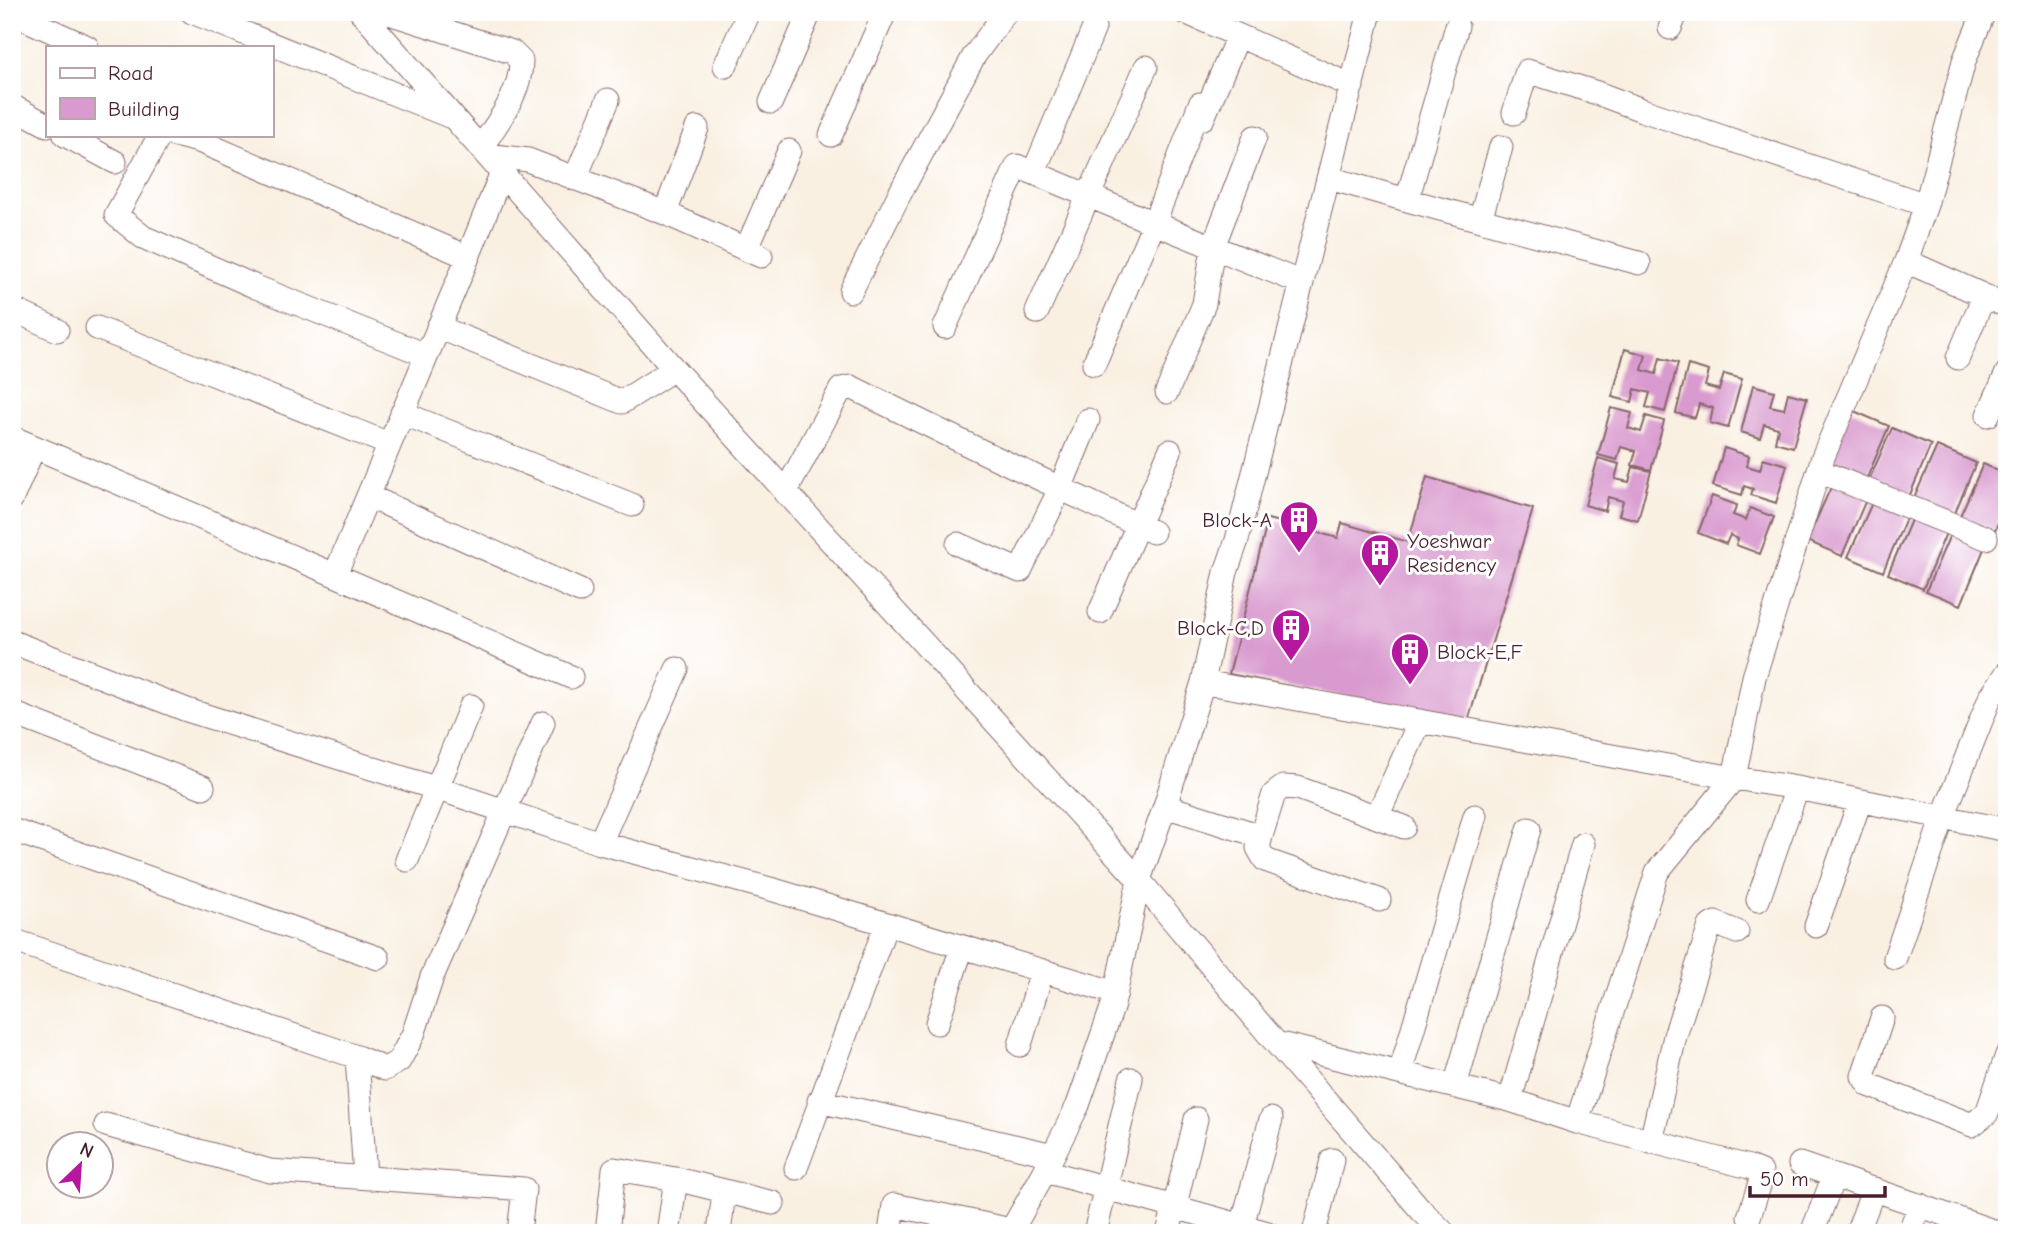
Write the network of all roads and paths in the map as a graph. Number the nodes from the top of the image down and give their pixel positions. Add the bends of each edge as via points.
1 (192, 12) edge
2 (361, 12) edge
3 (386, 12) edge
4 (749, 12) edge
5 (810, 12) edge
6 (885, 12) edge
7 (1006, 12) edge
8 (1185, 12) edge
9 (1370, 12) edge
10 (1984, 12) edge
11 (12, 13) edge
12 (1457, 26) dead end
13 (1094, 28) dead end
14 (1238, 36) junction
15 (86, 46) edge
16 (725, 66) dead end
17 (1146, 67) dead end
18 (1352, 86) junction
19 (608, 100) dead end
20 (771, 102) dead end
21 (12, 106) edge
22 (1514, 113) dead end
23 (452, 117) junction
24 (46, 124) edge
25 (697, 128) dead end
26 (831, 135) dead end
27 (67, 136) edge
28 (159, 136) edge
29 (178, 136) edge
30 (1255, 137) dead end
31 (1501, 147) dead end
32 (789, 151) dead end
33 (490, 159) junction
34 (115, 162) dead end
35 (1034, 172) junction
36 (1329, 178) junction
37 (575, 179) junction
38 (1089, 195) junction
39 (1407, 200) junction
40 (1926, 205) junction
41 (665, 213) junction
42 (1480, 220) junction
43 (1154, 223) junction
44 (1213, 247) junction
45 (468, 257) junction
46 (1906, 261) junction
47 (1639, 263) dead end
48 (1302, 283) junction
49 (851, 291) dead end
50 (1995, 301) edge
51 (12, 309) edge
52 (1037, 312) dead end
53 (438, 327) junction
54 (945, 327) dead end
55 (97, 328) dead end
56 (57, 330) dead end
57 (426, 355) junction
58 (1958, 358) dead end
59 (1094, 363) dead end
60 (674, 369) junction
61 (2007, 373) edge
62 (1167, 392) dead end
63 (402, 413) junction
64 (1988, 415) dead end
65 (1088, 420) dead end
66 (390, 444) junction
67 (1170, 451) dead end
68 (1819, 471) junction
69 (1060, 488) junction
70 (785, 493) junction
71 (368, 496) junction
72 (12, 498) edge
73 (632, 505) dead end
74 (1145, 528) junction
75 (1986, 538) dead end
76 (958, 544) dead end
77 (335, 575) junction
78 (580, 591) dead end
79 (1100, 611) dead end
80 (12, 642) edge
81 (677, 668) dead end
82 (2007, 673) edge
83 (571, 677) dead end
84 (1203, 682) junction
85 (471, 706) dead end
86 (12, 713) edge
87 (1420, 721) junction
88 (543, 723) dead end
89 (1734, 778) junction
90 (203, 787) dead end
91 (1797, 788) junction
92 (438, 789) junction
93 (1860, 801) junction
94 (1165, 806) junction
95 (505, 811) junction
96 (1475, 816) dead end
97 (1377, 817) junction
98 (1943, 817) junction
99 (1404, 827) dead end
100 (1529, 829) dead end
101 (12, 830) edge
102 (2007, 830) edge
103 (1261, 836) junction
104 (600, 843) junction
105 (1583, 844) dead end
106 (407, 860) dead end
107 (1139, 880) junction
108 (1380, 900) dead end
109 (1758, 900) dead end
110 (886, 925) junction
111 (1816, 926) dead end
112 (1737, 932) dead end
113 (12, 940) edge
114 (962, 947) junction
115 (378, 958) dead end
116 (1895, 958) dead end
117 (1042, 971) junction
118 (1116, 993) junction
119 (1882, 1018) dead end
120 (937, 1023) dead end
121 (1276, 1043) junction
122 (1020, 1045) dead end
123 (2007, 1055) edge
124 (357, 1057) junction
125 (1400, 1073) junction
126 (1131, 1079) dead end
127 (1455, 1086) junction
128 (1510, 1100) junction
129 (819, 1101) junction
130 (1196, 1119) dead end
131 (1271, 1119) dead end
132 (1577, 1122) junction
133 (106, 1125) dead end
134 (1651, 1142) junction
135 (1332, 1160) dead end
136 (1049, 1163) junction
137 (1800, 1164) dead end
138 (796, 1168) dead end
139 (1834, 1176) junction
140 (365, 1177) junction
141 (676, 1180) junction
142 (1105, 1187) junction
143 (1874, 1189) junction
144 (724, 1192) junction
145 (773, 1203) dead end
146 (1920, 1205) junction
147 (1175, 1206) junction
148 (1749, 1217) dead end
149 (1419, 1222) edge
150 (1963, 1227) edge
151 (1241, 1229) edge
152 (1011, 1231) edge
153 (519, 1233) edge
154 (607, 1233) edge
155 (668, 1233) edge
156 (719, 1233) edge
157 (890, 1233) edge
158 (1096, 1233) edge
159 (1168, 1233) edge
160 (1268, 1233) edge
161 (1314, 1233) edge
162 (1444, 1233) edge
163 (1812, 1233) edge
164 (1857, 1233) edge
165 (1909, 1233) edge
166 (1999, 1233) edge

1 - 23 street
2 - 23 street
3 - 33 street via 512,52 521,61 521,74
4 - 16 street
5 - 20 street
6 - 26 street
7 - 49 street via 974,56
8 - 14 street
9 - 18 street
10 - 40 street via 1964,61
11 - 15 street
12 - 39 street
13 - 35 street
14 - 18 street
14 - 43 street
17 - 38 street
18 - 36 street
19 - 37 street
21 - 24 street
22 - 40 street via 1527,71
23 - 33 street
25 - 41 street
27 - 34 street
28 - 57 street via 116,215 143,237
29 - 45 street
30 - 44 street
31 - 42 street
32 - 41 street via 754,253
33 - 37 street via 528,160
33 - 45 street
33 - 60 street
35 - 38 street
35 - 54 street via 1017,166
36 - 39 street
36 - 48 street
37 - 41 street
38 - 43 street
38 - 52 street
39 - 42 street
40 - 46 street
42 - 47 street
43 - 44 street
43 - 59 street
44 - 48 street
44 - 62 street via 1204,304
45 - 53 street
46 - 50 street
46 - 68 street
48 - 84 street via 1226,572
50 - 58 street
51 - 56 street
53 - 57 street
53 - 60 street via 622,402
55 - 66 street
57 - 63 street
60 - 70 street
61 - 64 street
63 - 66 street
63 - 73 street
65 - 69 street
66 - 71 street
67 - 74 street
68 - 75 street
68 - 89 street via 1754,677
69 - 70 street via 850,387 841,389
69 - 74 street
69 - 76 street via 1020,571
70 - 107 street
71 - 77 street
71 - 78 street
72 - 77 street via 26,444
74 - 79 street
77 - 83 street
80 - 92 street via 187,710
81 - 104 street
82 - 98 street via 1990,698
84 - 87 street
84 - 94 street
85 - 92 street
86 - 90 street
87 - 89 street
87 - 97 street
88 - 95 street
89 - 91 street
89 - 132 street via 1657,872
91 - 93 street
91 - 109 street
92 - 95 street
92 - 106 street
93 - 98 street
93 - 111 street
94 - 103 street
94 - 107 street
95 - 104 street
95 - 124 street via 399,1061 385,1069
96 - 125 street
97 - 99 street
97 - 103 street via 1298,788 1283,787 1274,794
98 - 102 street
98 - 116 street
100 - 127 street
101 - 115 street
103 - 108 street via 1258,848 1265,860
104 - 110 street
105 - 128 street
107 - 118 street
107 - 121 street
110 - 114 street
110 - 129 street
112 - 134 street via 1716,923 1710,926 1675,1036
113 - 124 street
114 - 117 street
114 - 120 street
117 - 118 street
117 - 122 street
118 - 136 street via 1078,1105
119 - 123 street via 1863,1076 1869,1085 1972,1125 1987,1114
121 - 125 street
121 - 149 street
124 - 140 street
125 - 127 street
126 - 142 street
127 - 128 street
128 - 132 street
129 - 136 street
129 - 138 street
130 - 147 street
131 - 151 street
132 - 134 street
133 - 140 street via 270,1171
134 - 148 street via 1761,1172
135 - 161 street
136 - 142 street
136 - 152 street
137 - 139 street
139 - 143 street
139 - 163 street
140 - 153 street via 524,1189
141 - 144 street
141 - 154 street via 614,1169
141 - 155 street
142 - 147 street
142 - 158 street
143 - 146 street
143 - 164 street
144 - 145 street
144 - 156 street
146 - 150 street
146 - 165 street
147 - 151 street
147 - 159 street
149 - 162 street
150 - 166 street
151 - 160 street
152 - 157 street via 894,1205

